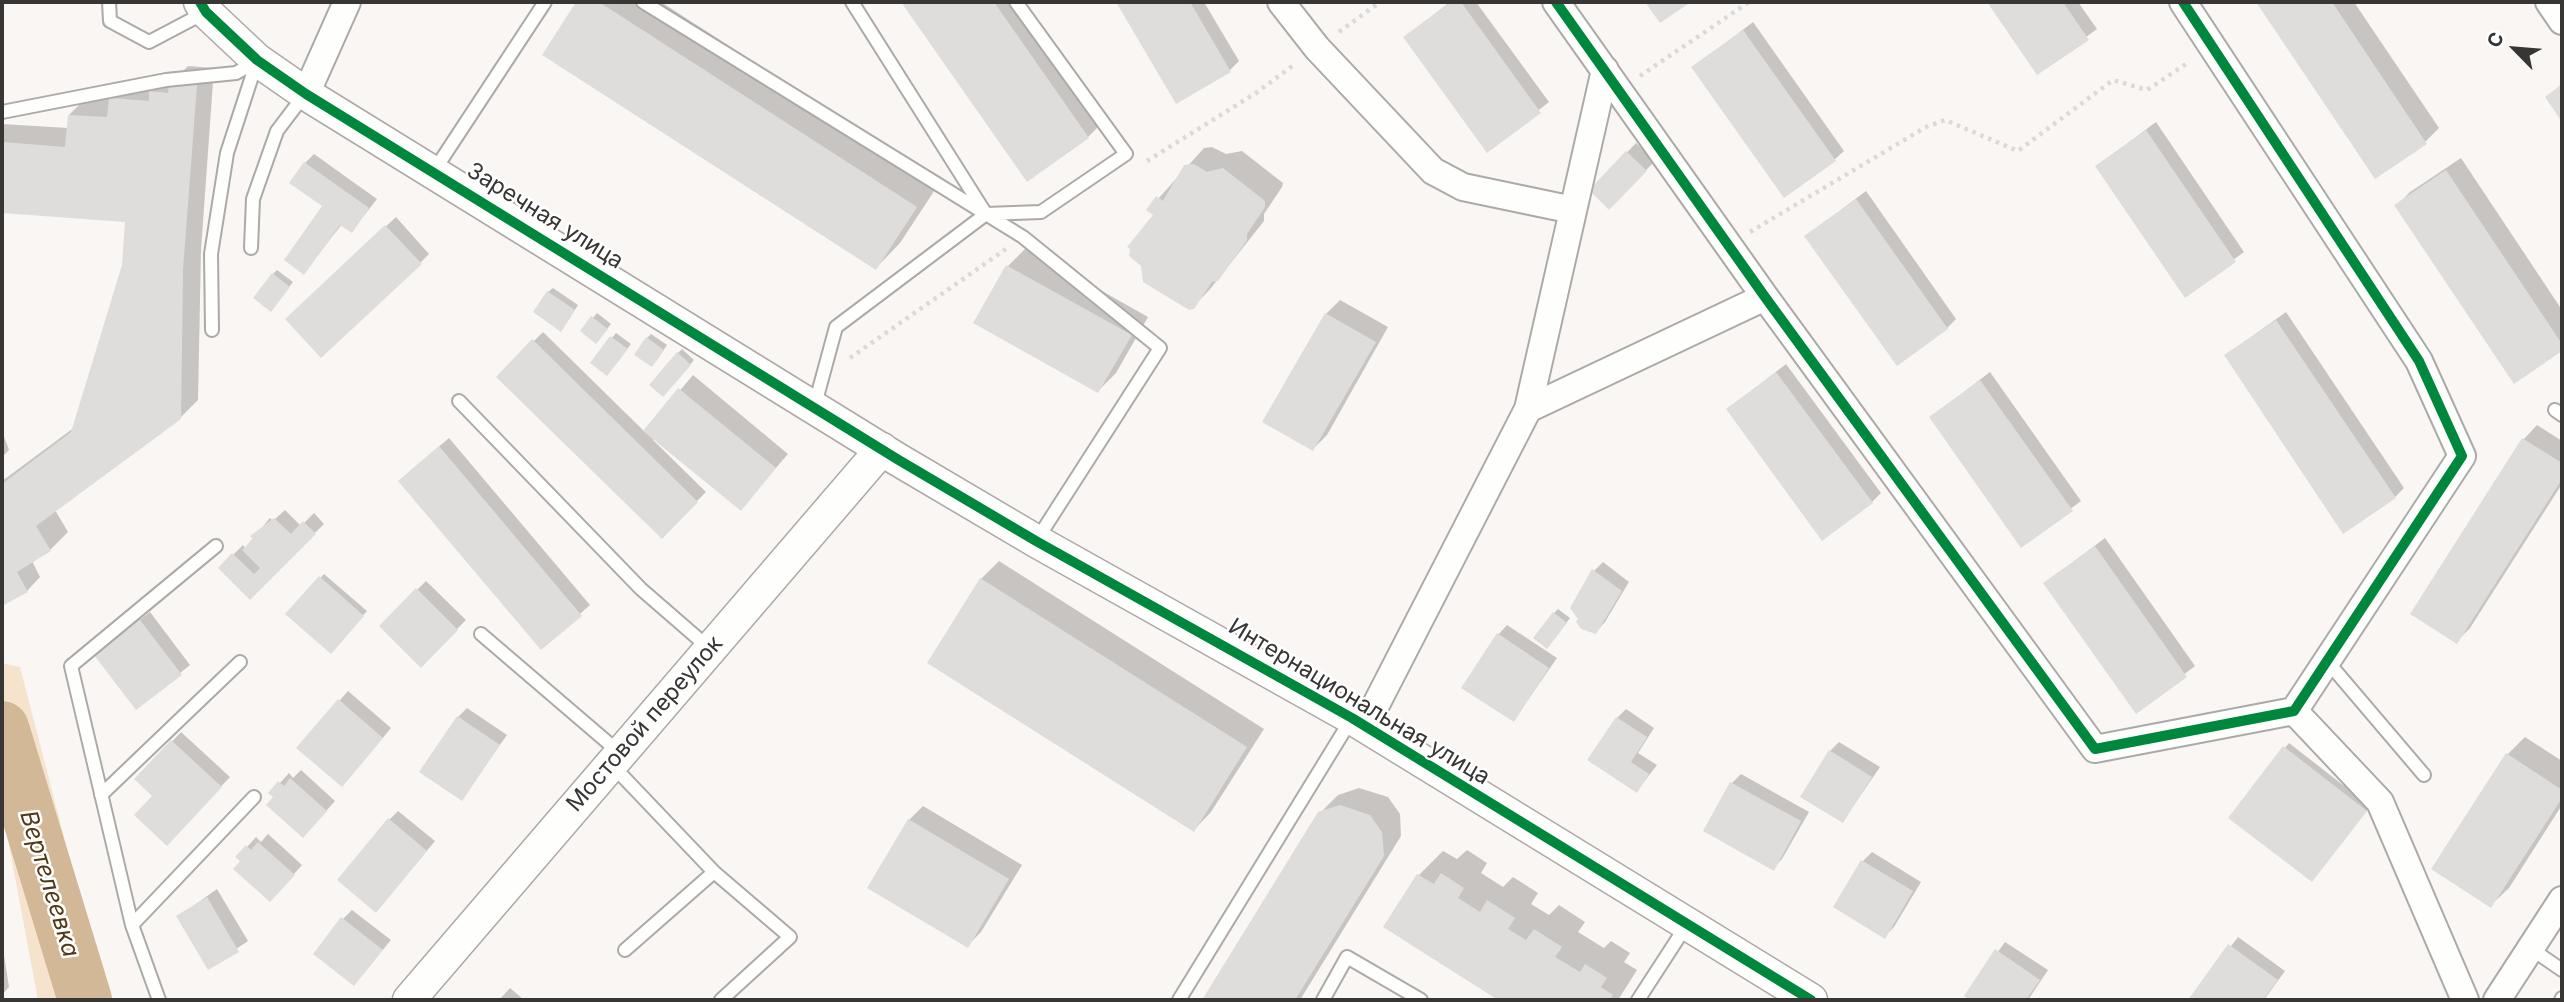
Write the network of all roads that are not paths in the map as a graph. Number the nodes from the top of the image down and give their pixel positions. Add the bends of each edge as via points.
1 (109, 2) edge
2 (346, 2) edge
3 (545, 2) edge
4 (643, 2) edge
5 (852, 2) edge
6 (1016, 2) edge
7 (1281, 2) edge
8 (1556, 2) edge
9 (2183, 2) edge
10 (2549, 2) edge
11 (203, 7) edge
12 (2562, 20) edge
13 (257, 60) junction
14 (1612, 80) junction
15 (306, 94) junction
16 (2, 112) edge
17 (434, 171) junction
18 (1573, 209) junction
19 (986, 214) junction
20 (251, 248) dead end
21 (1765, 298) junction
22 (212, 330) dead end
23 (459, 401) dead end
24 (814, 408) junction
25 (1528, 409) junction
26 (881, 449) junction
27 (1036, 541) junction
28 (216, 546) dead end
29 (481, 634) dead end
30 (709, 649) junction
31 (2326, 660) junction
32 (240, 662) dead end
33 (2294, 711) junction
34 (1358, 722) junction
35 (616, 758) junction
36 (2424, 775) dead end
37 (101, 795) junction
38 (254, 797) dead end
39 (714, 872) junction
40 (2560, 908) edge
41 (132, 925) junction
42 (1686, 926) junction
43 (2530, 948) junction
44 (625, 950) dead end
45 (2562, 970) edge
46 (159, 1000) edge
47 (409, 1000) edge
48 (721, 1000) edge
49 (1179, 1000) edge
50 (1323, 1000) edge
51 (1421, 1000) edge
52 (1637, 1000) edge
53 (1811, 1000) edge
54 (2465, 1000) edge
55 (2497, 1000) edge

1 - 11 lane via 110,21 149,43
2 - 15 street
3 - 17 lane
4 - 19 lane
5 - 19 lane
6 - 19 lane via 1126,154 1041,212
7 - 18 street via 1317,48 1433,171 1463,187
8 - 14 street
9 - 31 street via 2418,361 2462,456
10 - 12 street
11 - 13 street, Заречная улица
13 - 15 street, Заречная улица
13 - 16 lane via 236,73 166,80
13 - 22 lane via 227,153 211,254
14 - 18 street
14 - 21 street
15 - 17 street, Заречная улица
15 - 20 lane via 277,131 253,199
17 - 24 street, Заречная улица
18 - 25 street
19 - 24 lane via 836,327
19 - 27 lane via 1023,237 1160,348
21 - 25 street
21 - 33 street via 2095,749
23 - 30 lane via 640,589
24 - 26 street, Заречная улица
25 - 34 street
26 - 27 street, Интернациональная улица
26 - 30 street, Мостовой переулок
27 - 34 street, Интернациональная улица
28 - 37 lane via 71,666
29 - 35 lane
30 - 35 street, Мостовой переулок
31 - 33 street
31 - 36 lane
32 - 37 lane
33 - 54 street via 2380,802
34 - 42 street, Интернациональная улица
34 - 49 lane
35 - 39 lane
35 - 47 street, Мостовой переулок
37 - 41 lane
38 - 41 lane
39 - 44 lane
39 - 48 lane via 790,937
40 - 43 street
41 - 46 lane
42 - 52 lane
42 - 53 street, Интернациональная улица
43 - 45 lane
43 - 55 street
50 - 51 lane via 1347,957

